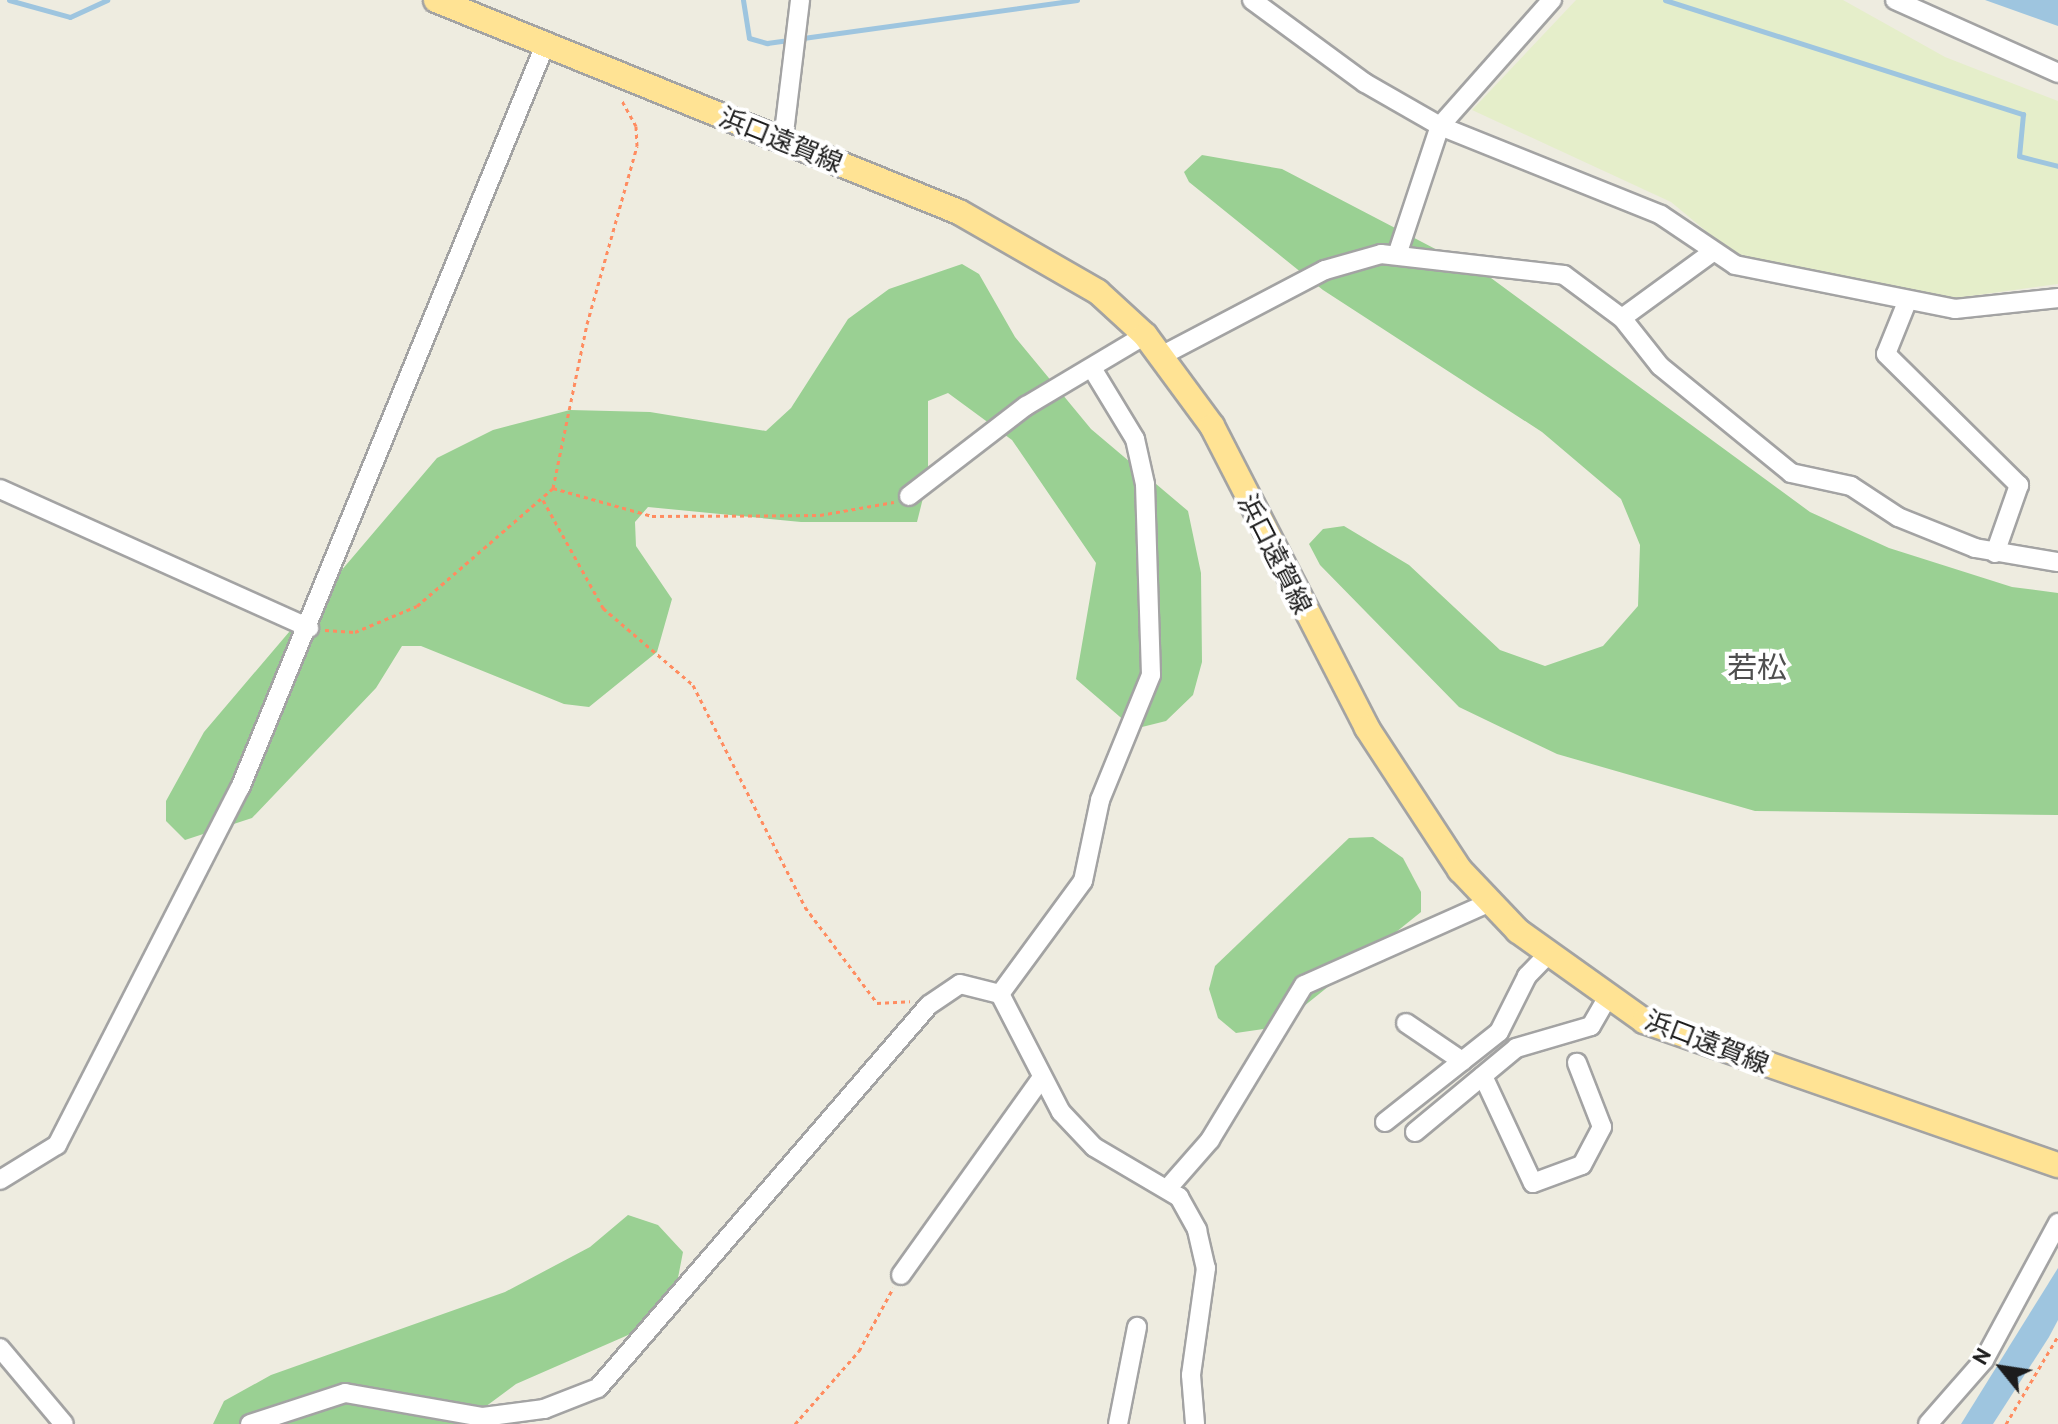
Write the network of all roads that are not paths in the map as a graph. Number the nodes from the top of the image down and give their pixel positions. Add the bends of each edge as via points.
1 (436, 0) edge
2 (800, 0) edge
3 (1252, 0) edge
4 (1552, 0) edge
5 (1895, 0) edge
6 (545, 45) junction
7 (2058, 73) edge
8 (1440, 126) junction
9 (783, 141) junction
10 (1711, 253) junction
11 (1397, 255) junction
12 (2058, 298) edge
13 (1907, 302) junction
14 (1622, 318) junction
15 (1145, 335) junction
16 (1161, 356) junction
17 (1093, 370) junction
18 (0, 489) edge
19 (909, 496) road end
20 (1995, 553) junction
21 (2058, 562) edge
22 (309, 628) junction
23 (1490, 902) junction
24 (1547, 955) junction
25 (1000, 994) junction
26 (1607, 998) junction
27 (1406, 1023) dead end
28 (1462, 1061) junction
29 (1577, 1063) dead end
30 (1483, 1076) junction
31 (1041, 1079) junction
32 (1385, 1122) dead end
33 (1415, 1132) dead end
34 (2058, 1165) edge
35 (0, 1180) edge
36 (1168, 1188) junction
37 (2058, 1223) edge
38 (901, 1275) road end
39 (1137, 1327) dead end
40 (0, 1348) edge
41 (64, 1424) edge
42 (250, 1424) edge
43 (1118, 1424) edge
44 (1195, 1424) edge
45 (1928, 1424) edge

1 - 6 main road, 浜口遠賀線
2 - 9 street
3 - 8 street via 1365,83
4 - 8 street
5 - 7 street
6 - 9 main road, 浜口遠賀線
6 - 22 street
8 - 10 street via 1661,215
8 - 11 street
9 - 15 main road, 浜口遠賀線 via 959,212 1036,253 1098,292
10 - 13 street via 1757,272 1824,280
10 - 14 street
11 - 14 street via 1564,275
11 - 16 street via 1325,270
12 - 13 street via 1955,309
13 - 20 street via 1886,354 2019,485
14 - 20 street via 1660,366 1791,473 1851,486 1898,517
15 - 16 main road, 浜口遠賀線
15 - 17 street
16 - 23 main road, 浜口遠賀線 via 1212,426 1367,728 1451,858
17 - 19 street via 1026,406
17 - 25 street via 1135,439 1145,484 1151,675 1100,800 1083,881
18 - 22 street
20 - 21 street
22 - 35 street via 240,788 57,1145
23 - 24 main road, 浜口遠賀線
23 - 36 street via 1304,985 1210,1140
24 - 26 main road, 浜口遠賀線
24 - 28 street via 1527,976 1499,1032
25 - 31 street
25 - 42 street via 960,984 929,1005 598,1388 544,1409 483,1417 345,1393
26 - 30 street via 1591,1026 1516,1048
26 - 34 main road, 浜口遠賀線 via 1738,1056
27 - 28 street
28 - 32 street
29 - 30 street via 1602,1127 1582,1165 1533,1183
30 - 33 street
31 - 36 street via 1094,1147
31 - 38 street
36 - 44 street via 1197,1230 1206,1268 1191,1375
37 - 45 street via 1984,1360
39 - 43 street
40 - 41 street

